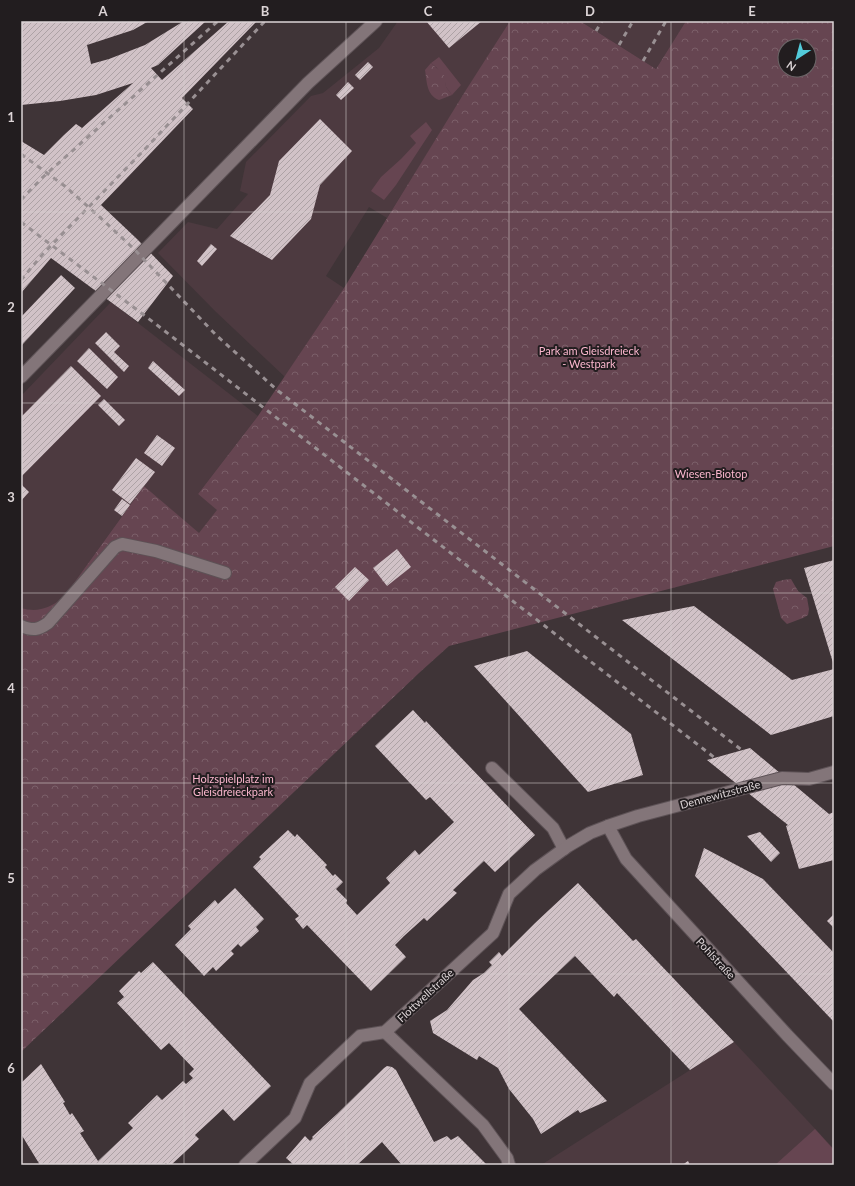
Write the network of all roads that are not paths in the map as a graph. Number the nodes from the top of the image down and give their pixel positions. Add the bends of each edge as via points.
1 (376, 21) edge
2 (21, 377) edge
3 (225, 573) dead end
4 (21, 626) edge
5 (492, 768) dead end
6 (834, 772) edge
7 (608, 826) junction
8 (564, 849) junction
9 (385, 1032) junction
10 (834, 1084) edge
11 (245, 1165) edge
12 (509, 1165) edge

1 - 2 street via 308,83
3 - 4 street via 156,551 122,544 115,547 48,623 40,629
5 - 8 street via 553,828
6 - 7 street, Dennewitzstraße via 809,779 782,778
7 - 8 street, Flottwellstraße via 590,833
7 - 10 street, Pohlstraße via 626,859
8 - 9 street, Flottwellstraße via 534,870 509,894 493,932
9 - 11 street via 360,1036 310,1083 295,1118
9 - 12 street via 483,1126 507,1158

